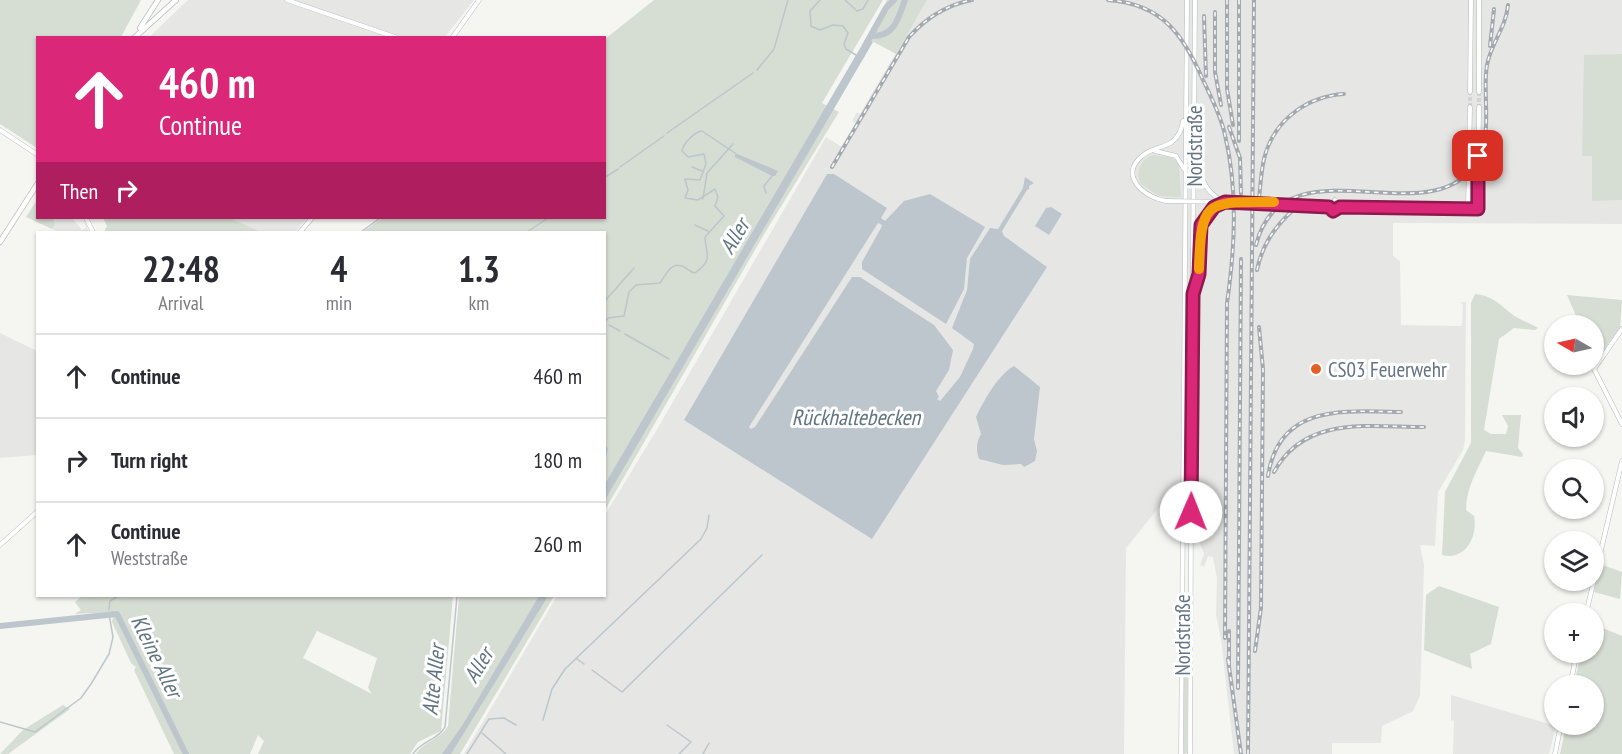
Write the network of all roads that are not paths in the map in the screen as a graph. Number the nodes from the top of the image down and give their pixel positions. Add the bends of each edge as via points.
1 (158, 0) edge
2 (176, 0) edge
3 (287, 0) edge
4 (478, 0) edge
5 (1187, 0) edge
6 (1195, 0) edge
7 (1471, 0) edge
8 (1479, 0) edge
9 (135, 36) edge
10 (136, 36) edge
11 (392, 36) edge
12 (453, 36) edge
13 (1470, 92) tunnel mouth
14 (1479, 92) tunnel mouth
15 (1185, 104) junction
16 (1470, 107) tunnel mouth
17 (1479, 107) tunnel mouth
18 (1194, 111) junction
19 (0, 130) edge
20 (1151, 151) junction
21 (36, 154) edge
22 (1185, 173) junction
23 (36, 186) edge
24 (1225, 202) junction
25 (1329, 207) junction
26 (1340, 207) junction
27 (1468, 209) junction
28 (311, 219) edge
29 (301, 231) edge
30 (0, 242) edge
31 (1193, 294) junction
32 (1622, 328) edge
33 (1622, 424) edge
34 (1622, 461) edge
35 (1183, 512) junction
36 (36, 513) edge
37 (1191, 513) junction
38 (0, 545) edge
39 (1589, 603) edge
40 (1559, 735) edge
41 (1181, 754) edge
42 (1190, 754) edge
43 (1555, 754) edge

1 - 9 main road
2 - 10 main road
3 - 11 street
4 - 12 street
5 - 15 street, Nordstraße
6 - 18 street, Nordstraße
7 - 13 street
8 - 14 street
15 - 20 street via 1178,137
15 - 22 street, Nordstraße
16 - 27 street
17 - 27 street via 1478,209
18 - 24 street via 1200,129 1202,181 1208,192
18 - 31 street, Nordstraße
19 - 21 street
20 - 22 street via 1176,156
20 - 24 street, bridge via 1137,162 1134,178 1143,193 1166,201
22 - 35 street, Nordstraße
23 - 30 main road
24 - 25 street, bridge
24 - 31 street via 1204,217 1199,274
25 - 26 street via 1333,211
25 - 26 street via 1335,200
26 - 27 street
28 - 29 street
31 - 37 street, Nordstraße
32 - 33 street via 1594,369
34 - 39 street
35 - 37 street
35 - 41 street, Nordstraße
36 - 38 street
37 - 42 street, Nordstraße
40 - 43 street

